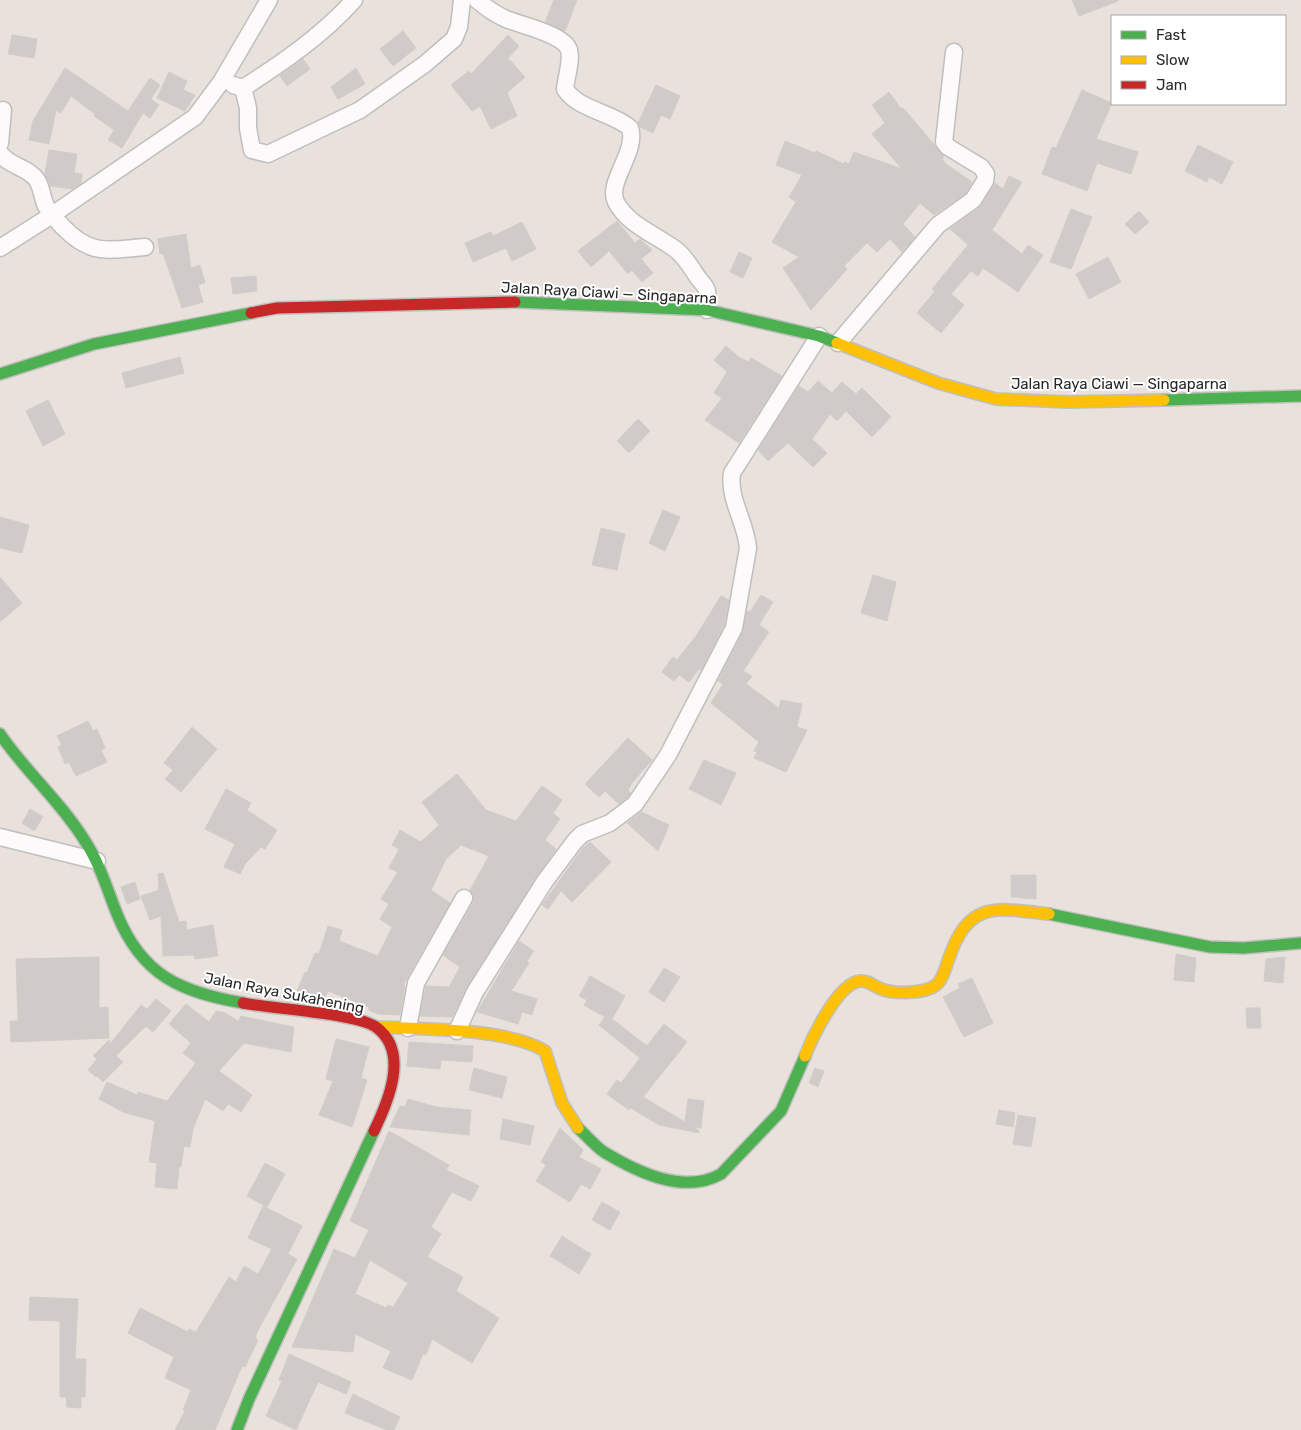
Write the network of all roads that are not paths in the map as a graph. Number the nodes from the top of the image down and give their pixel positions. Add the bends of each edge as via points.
1 (269, 0) edge
2 (354, 0) edge
3 (462, 0) edge
4 (477, 0) edge
5 (954, 52) dead end
6 (221, 82) junction
7 (243, 88) junction
8 (3, 110) dead end
9 (0, 143) edge
10 (0, 153) edge
11 (52, 215) junction
12 (145, 247) dead end
13 (0, 248) edge
14 (707, 310) junction
15 (819, 336) junction
16 (838, 343) junction
17 (0, 374) edge
18 (1301, 396) edge
19 (0, 734) edge
20 (0, 837) edge
21 (97, 861) junction
22 (464, 898) dead end
23 (1301, 943) edge
24 (376, 1027) junction
25 (408, 1028) junction
26 (457, 1031) junction
27 (237, 1430) edge

1 - 6 street
2 - 7 street via 338,18
3 - 7 street via 454,39 425,64 360,110 282,149 268,154 252,150
4 - 14 street via 508,20 532,27 566,44 570,53 565,89 568,94 630,128 627,155 614,186 616,202 648,234 675,249 688,262 706,286
5 - 16 street via 944,142 981,167 986,174 985,181 973,200 938,225
6 - 7 street
6 - 11 street via 195,117
8 - 9 street
10 - 11 street via 38,181
11 - 12 street via 78,242 89,248
11 - 13 street
14 - 15 main road, Jalan Raya Ciawi — Singaparna
14 - 17 main road, Jalan Raya Ciawi — Singaparna via 496,301 277,308 94,344
15 - 16 main road, Jalan Raya Ciawi — Singaparna
15 - 26 street via 732,473 732,491 748,548 735,624 671,749 635,804 610,823 582,834 575,841 545,881 475,992
16 - 18 main road, Jalan Raya Ciawi — Singaparna via 938,383 996,399 1069,402
19 - 21 main road, Jalan Raya Sukahening via 82,832
20 - 21 street
21 - 24 main road, Jalan Raya Sukahening via 131,944 143,960 161,975 194,991 246,1003 353,1019
22 - 25 street via 416,983
23 - 26 main road via 1209,947 1043,913 1002,910 980,914 963,927 937,985 927,990 886,990 858,981 838,996 814,1033 781,1111 720,1174 712,1179 688,1183 657,1178 602,1151 573,1123 562,1102 549,1059 540,1047
24 - 25 main road
24 - 27 main road, Jalan Raya Sukahening via 392,1052 395,1069 392,1087
25 - 26 main road

